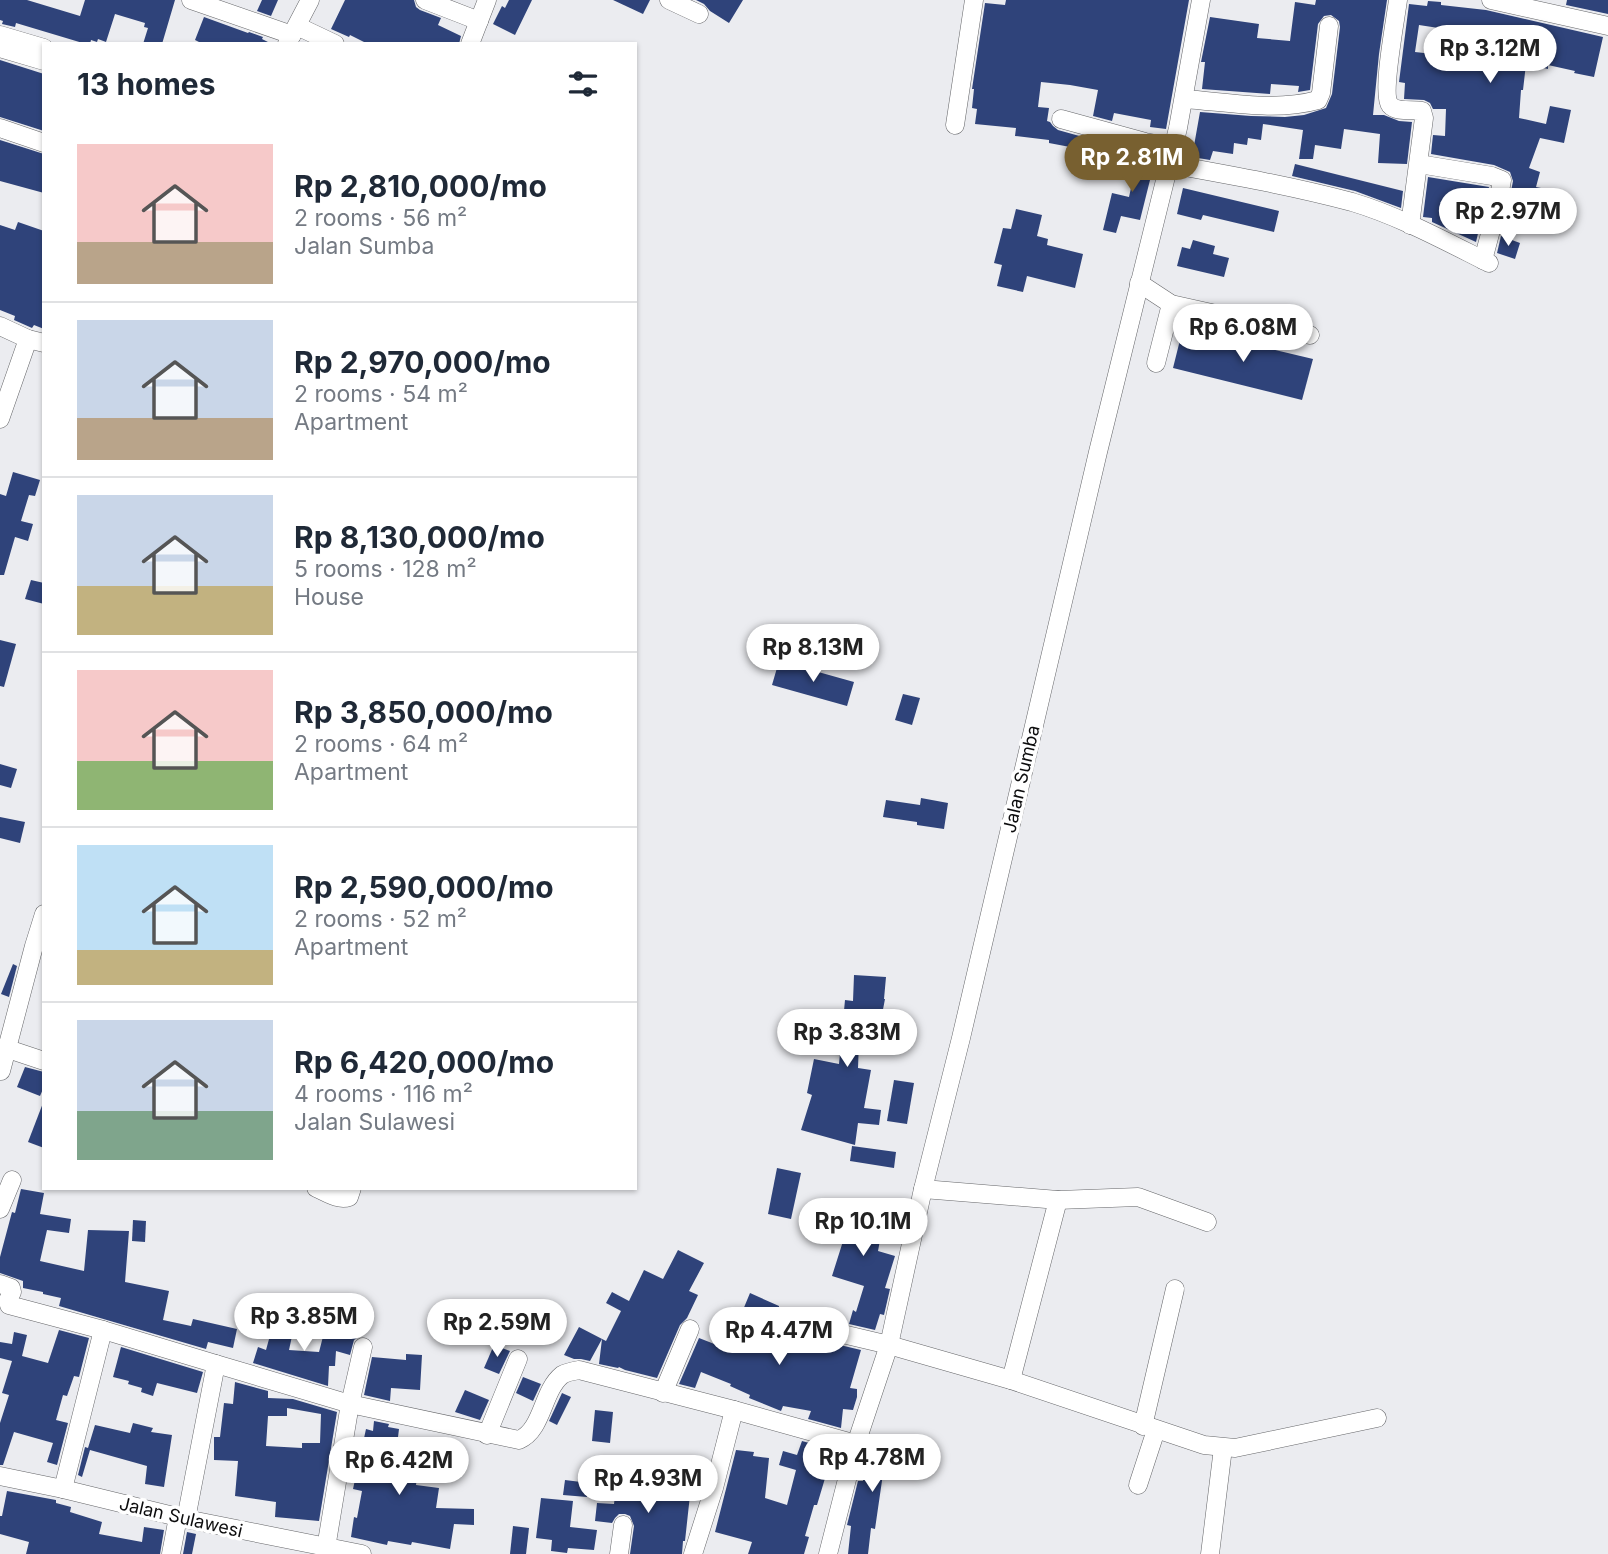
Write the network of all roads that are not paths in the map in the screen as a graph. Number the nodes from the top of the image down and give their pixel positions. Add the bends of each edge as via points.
1 (191, 0) edge
2 (310, 0) edge
3 (425, 0) edge
4 (487, 0) edge
5 (669, 0) edge
6 (974, 0) edge
7 (1201, 0) edge
8 (1398, 0) edge
9 (1491, 0) edge
10 (699, 14) dead end
11 (479, 21) junction
12 (1329, 26) dead end
13 (1608, 26) edge
14 (0, 34) edge
15 (292, 35) edge
16 (325, 42) edge
17 (471, 42) edge
18 (42, 47) edge
19 (0, 48) edge
20 (42, 60) edge
21 (1184, 99) junction
22 (1061, 119) dead end
23 (955, 125) dead end
24 (0, 128) edge
25 (42, 142) edge
26 (1171, 156) junction
27 (1419, 164) junction
28 (1410, 225) junction
29 (1139, 283) junction
30 (1171, 304) junction
31 (0, 326) edge
32 (1310, 335) dead end
33 (36, 341) edge
34 (1156, 363) dead end
35 (0, 419) edge
36 (42, 928) edge
37 (36, 971) edge
38 (8, 1049) junction
39 (42, 1060) edge
40 (1, 1072) edge
41 (12, 1180) dead end
42 (923, 1189) junction
43 (321, 1190) edge
44 (351, 1190) edge
45 (1058, 1200) junction
46 (0, 1209) edge
47 (1207, 1222) dead end
48 (0, 1284) edge
49 (1175, 1289) dead end
50 (4, 1303) edge
51 (775, 1318) dead end
52 (690, 1329) dead end
53 (103, 1330) junction
54 (889, 1345) junction
55 (363, 1347) dead end
56 (518, 1359) dead end
57 (216, 1364) junction
58 (1012, 1380) junction
59 (663, 1393) junction
60 (350, 1404) junction
61 (734, 1410) junction
62 (1377, 1418) dead end
63 (1149, 1428) junction
64 (487, 1435) junction
65 (856, 1444) junction
66 (1223, 1448) junction
67 (0, 1476) edge
68 (1138, 1485) dead end
69 (63, 1489) junction
70 (182, 1518) junction
71 (623, 1525) dead end
72 (326, 1548) junction
73 (171, 1554) edge
74 (362, 1554) edge
75 (618, 1554) edge
76 (693, 1554) edge
77 (828, 1554) edge
78 (1210, 1554) edge

1 - 15 street
2 - 15 street
3 - 11 street
4 - 11 street
5 - 10 street
6 - 23 street
7 - 21 street, Jalan Sumba
8 - 27 street via 1387,98 1397,109 1422,111
9 - 13 street
11 - 17 street
12 - 21 street via 1318,100 1276,106
14 - 18 street
15 - 16 street
19 - 20 street
21 - 26 street, Jalan Sumba
22 - 26 street via 1145,142
24 - 25 street
26 - 28 street via 1353,203
26 - 29 street, Jalan Sumba
27 - 28 street
27 - 28 street via 1502,180 1486,261
29 - 30 street
29 - 42 street, Jalan Sumba
30 - 32 street
30 - 34 street
31 - 33 street
33 - 35 street
36 - 37 street
37 - 38 street
38 - 39 street
38 - 40 street
41 - 46 street
42 - 45 street
42 - 54 street, Jalan Sumba
43 - 44 street via 345,1199
45 - 47 street via 1138,1197
45 - 58 street
48 - 50 street via 12,1290
49 - 63 street
50 - 53 street
51 - 54 street
52 - 59 street
53 - 57 street
53 - 69 street
54 - 58 street
54 - 65 street, Jalan Sumba
55 - 60 street
56 - 64 street
57 - 60 street
57 - 70 street
58 - 63 street
59 - 61 street
59 - 64 street via 579,1370 569,1372 550,1391 530,1434 519,1440
60 - 64 street
60 - 72 street
61 - 65 street
61 - 76 street
62 - 66 street
63 - 66 street
63 - 68 street
65 - 77 street, Jalan Sumba
66 - 78 street
67 - 69 street, Jalan Sulawesi
69 - 70 street, Jalan Sulawesi
70 - 72 street, Jalan Sulawesi
70 - 73 street
71 - 75 street
72 - 74 street, Jalan Sulawesi

